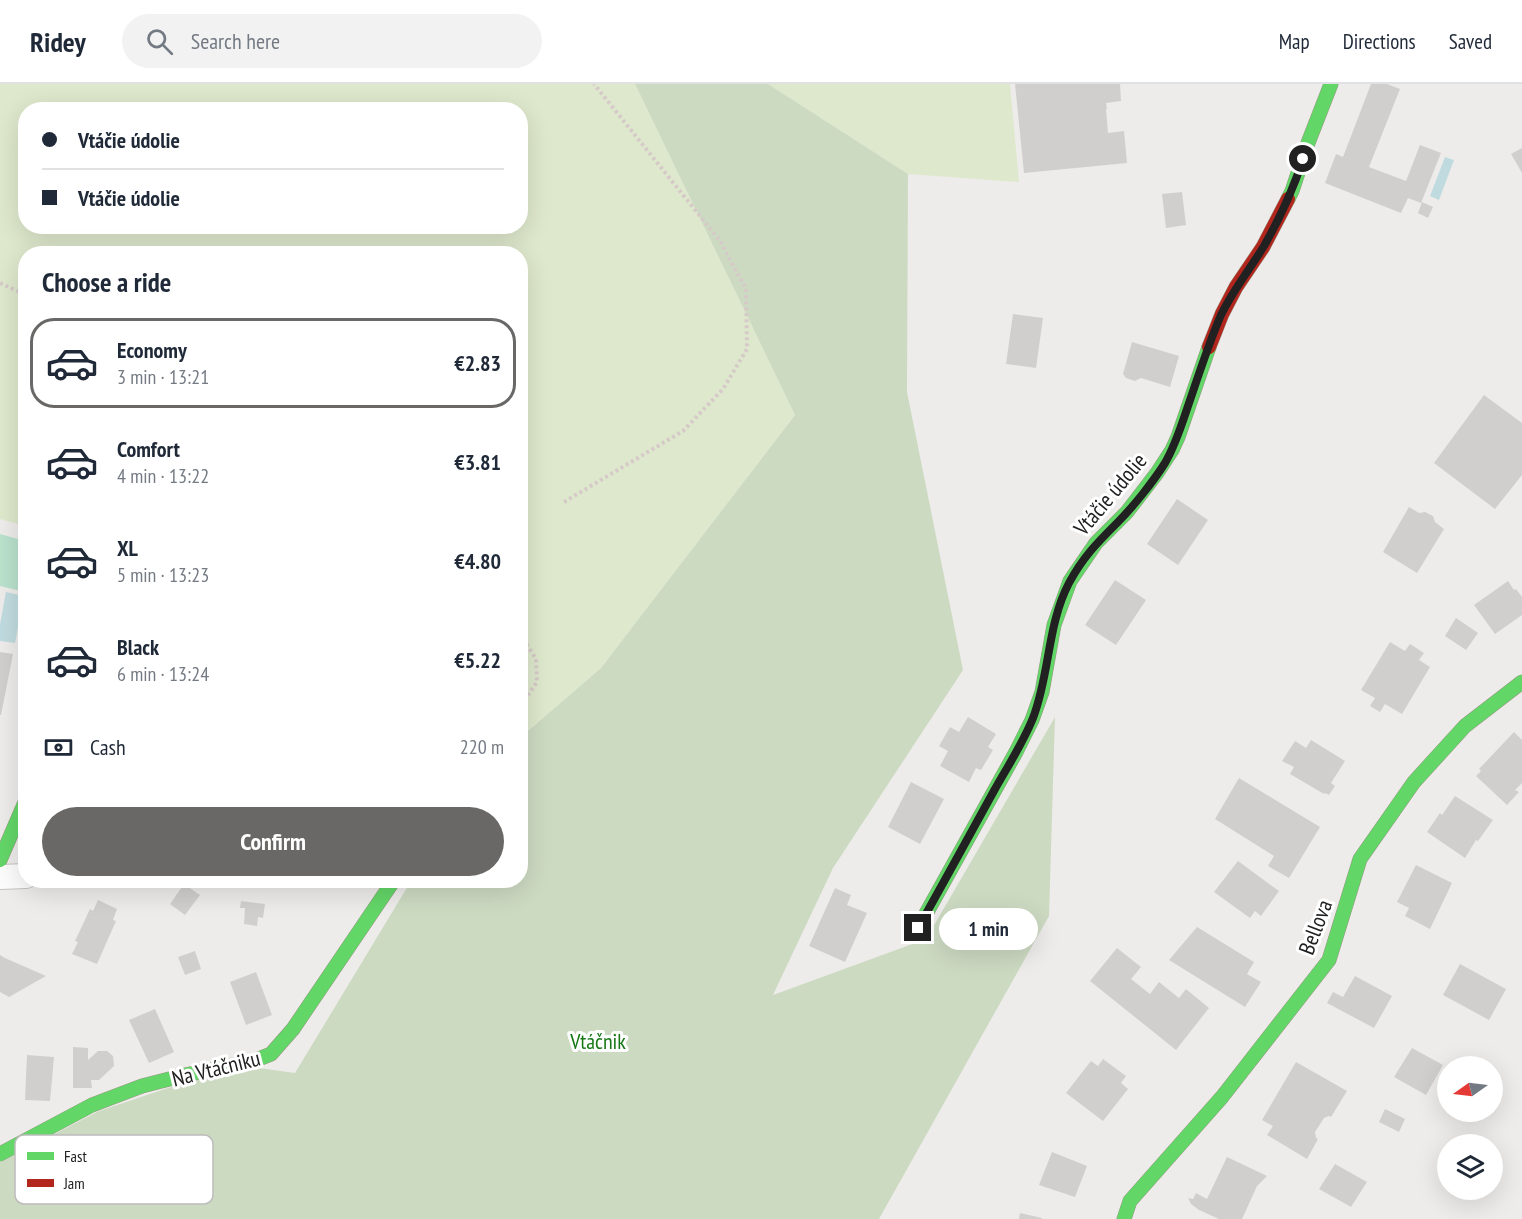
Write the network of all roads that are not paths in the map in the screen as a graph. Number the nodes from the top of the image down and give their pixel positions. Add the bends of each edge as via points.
1 (1331, 84) edge
2 (1522, 681) edge
3 (18, 818) edge
4 (0, 860) edge
5 (18, 876) edge
6 (0, 877) edge
7 (389, 888) edge
8 (918, 928) dead end
9 (36, 1135) edge
10 (15, 1146) edge
11 (0, 1154) edge
12 (1124, 1219) edge

1 - 8 street, Vtáčie údolie via 1288,199 1222,314 1172,450 1070,581 1054,624 1042,692 1032,720
2 - 12 street, Bellova via 1465,726 1414,782 1360,859 1329,960 1222,1097 1130,1201
3 - 4 street
5 - 6 street
7 - 9 street, Na Vtáčniku via 293,1029 271,1054 142,1086 92,1105
10 - 11 street, Na Vtáčniku

